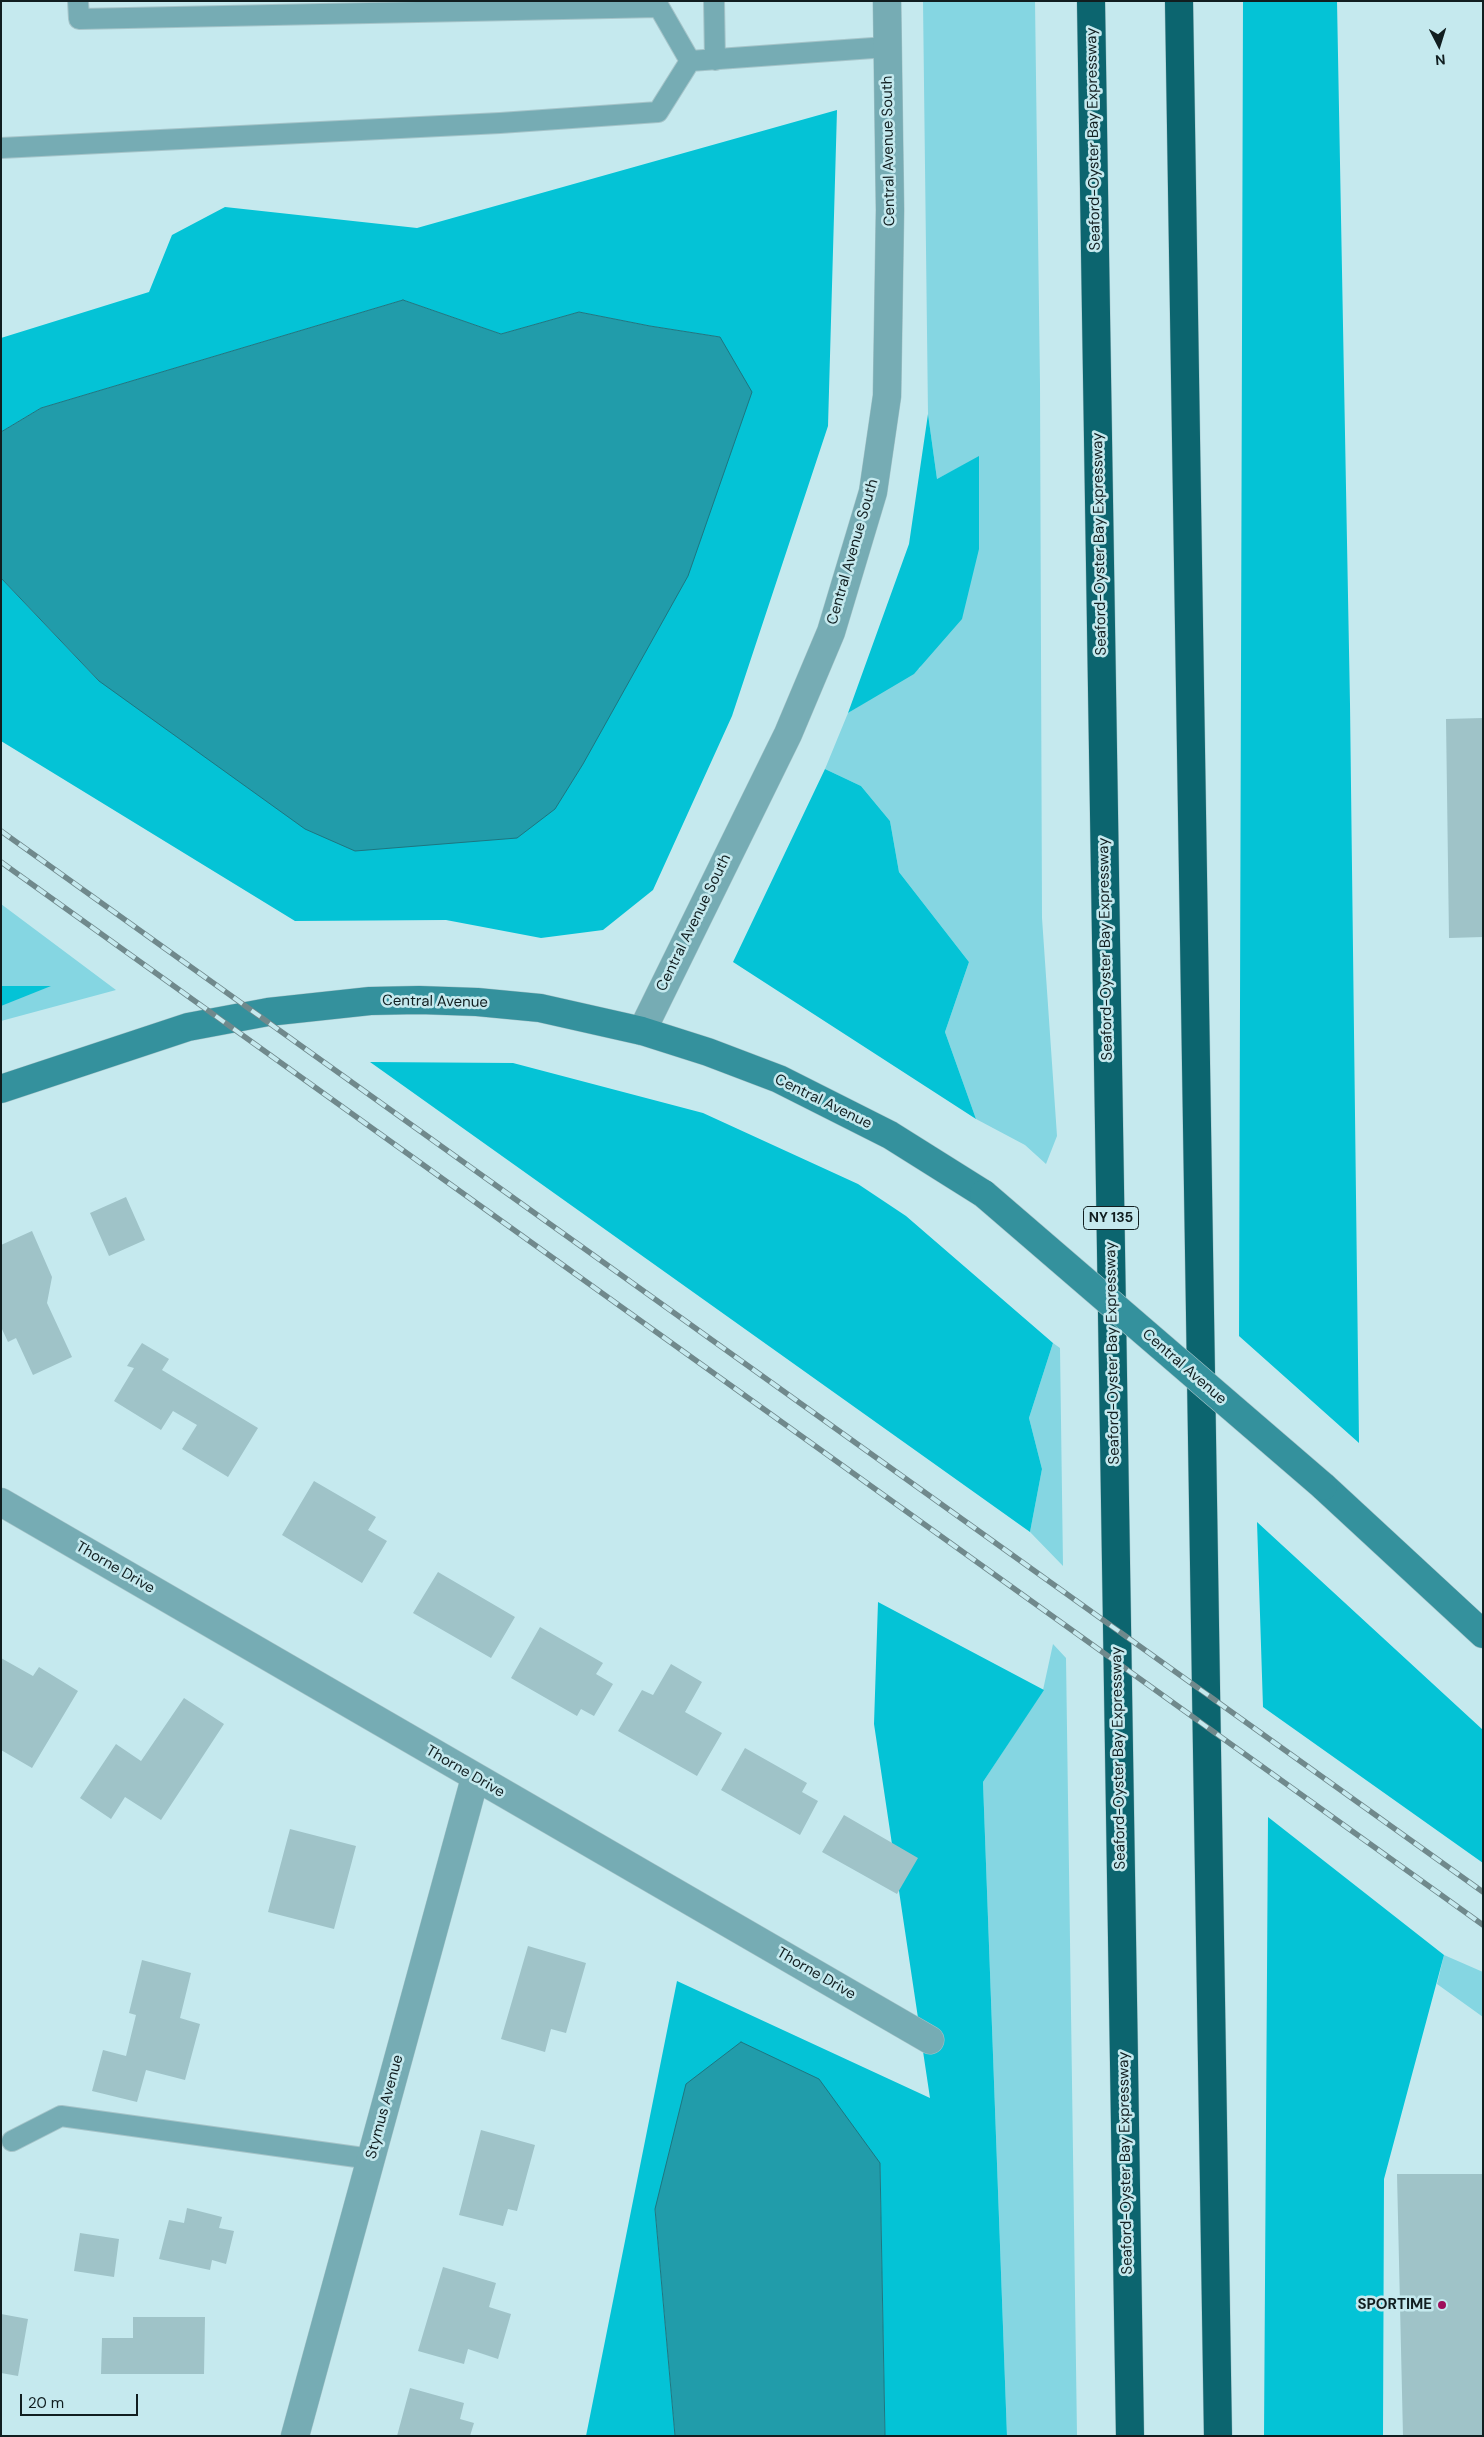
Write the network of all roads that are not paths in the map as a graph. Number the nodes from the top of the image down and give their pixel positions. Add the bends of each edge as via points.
1 (78, 1) edge
2 (714, 1) edge
3 (887, 1) edge
4 (1091, 1) edge
5 (1179, 1) edge
6 (887, 47) junction
7 (715, 60) junction
8 (690, 61) junction
9 (1, 148) edge
10 (642, 1030) junction
11 (1, 1089) edge
12 (1, 1502) edge
13 (1483, 1634) edge
14 (475, 1778) junction
15 (930, 2040) dead end
16 (12, 2141) dead end
17 (371, 2159) junction
18 (295, 2436) edge
19 (1130, 2436) edge
20 (1218, 2436) edge

1 - 8 lane via 79,20 660,6
2 - 7 lane
3 - 6 street, Central Avenue South
4 - 19 highway, Seaford-Oyster Bay Expressway / NY 135
5 - 20 highway
6 - 7 lane
6 - 10 street, Central Avenue South via 890,210 887,396 873,492 831,632 788,734
7 - 8 lane
8 - 9 lane via 658,112
10 - 11 main road, Central Avenue via 540,1008 428,1000 356,1002 268,1012 188,1027
10 - 13 main road, Central Avenue, bridge via 779,1079 838,1107 907,1145 984,1194 1323,1486
12 - 14 street, Thorne Drive
14 - 15 street, Thorne Drive
14 - 17 street, Stymus Avenue
16 - 17 lane via 61,2116
17 - 18 street, Stymus Avenue

